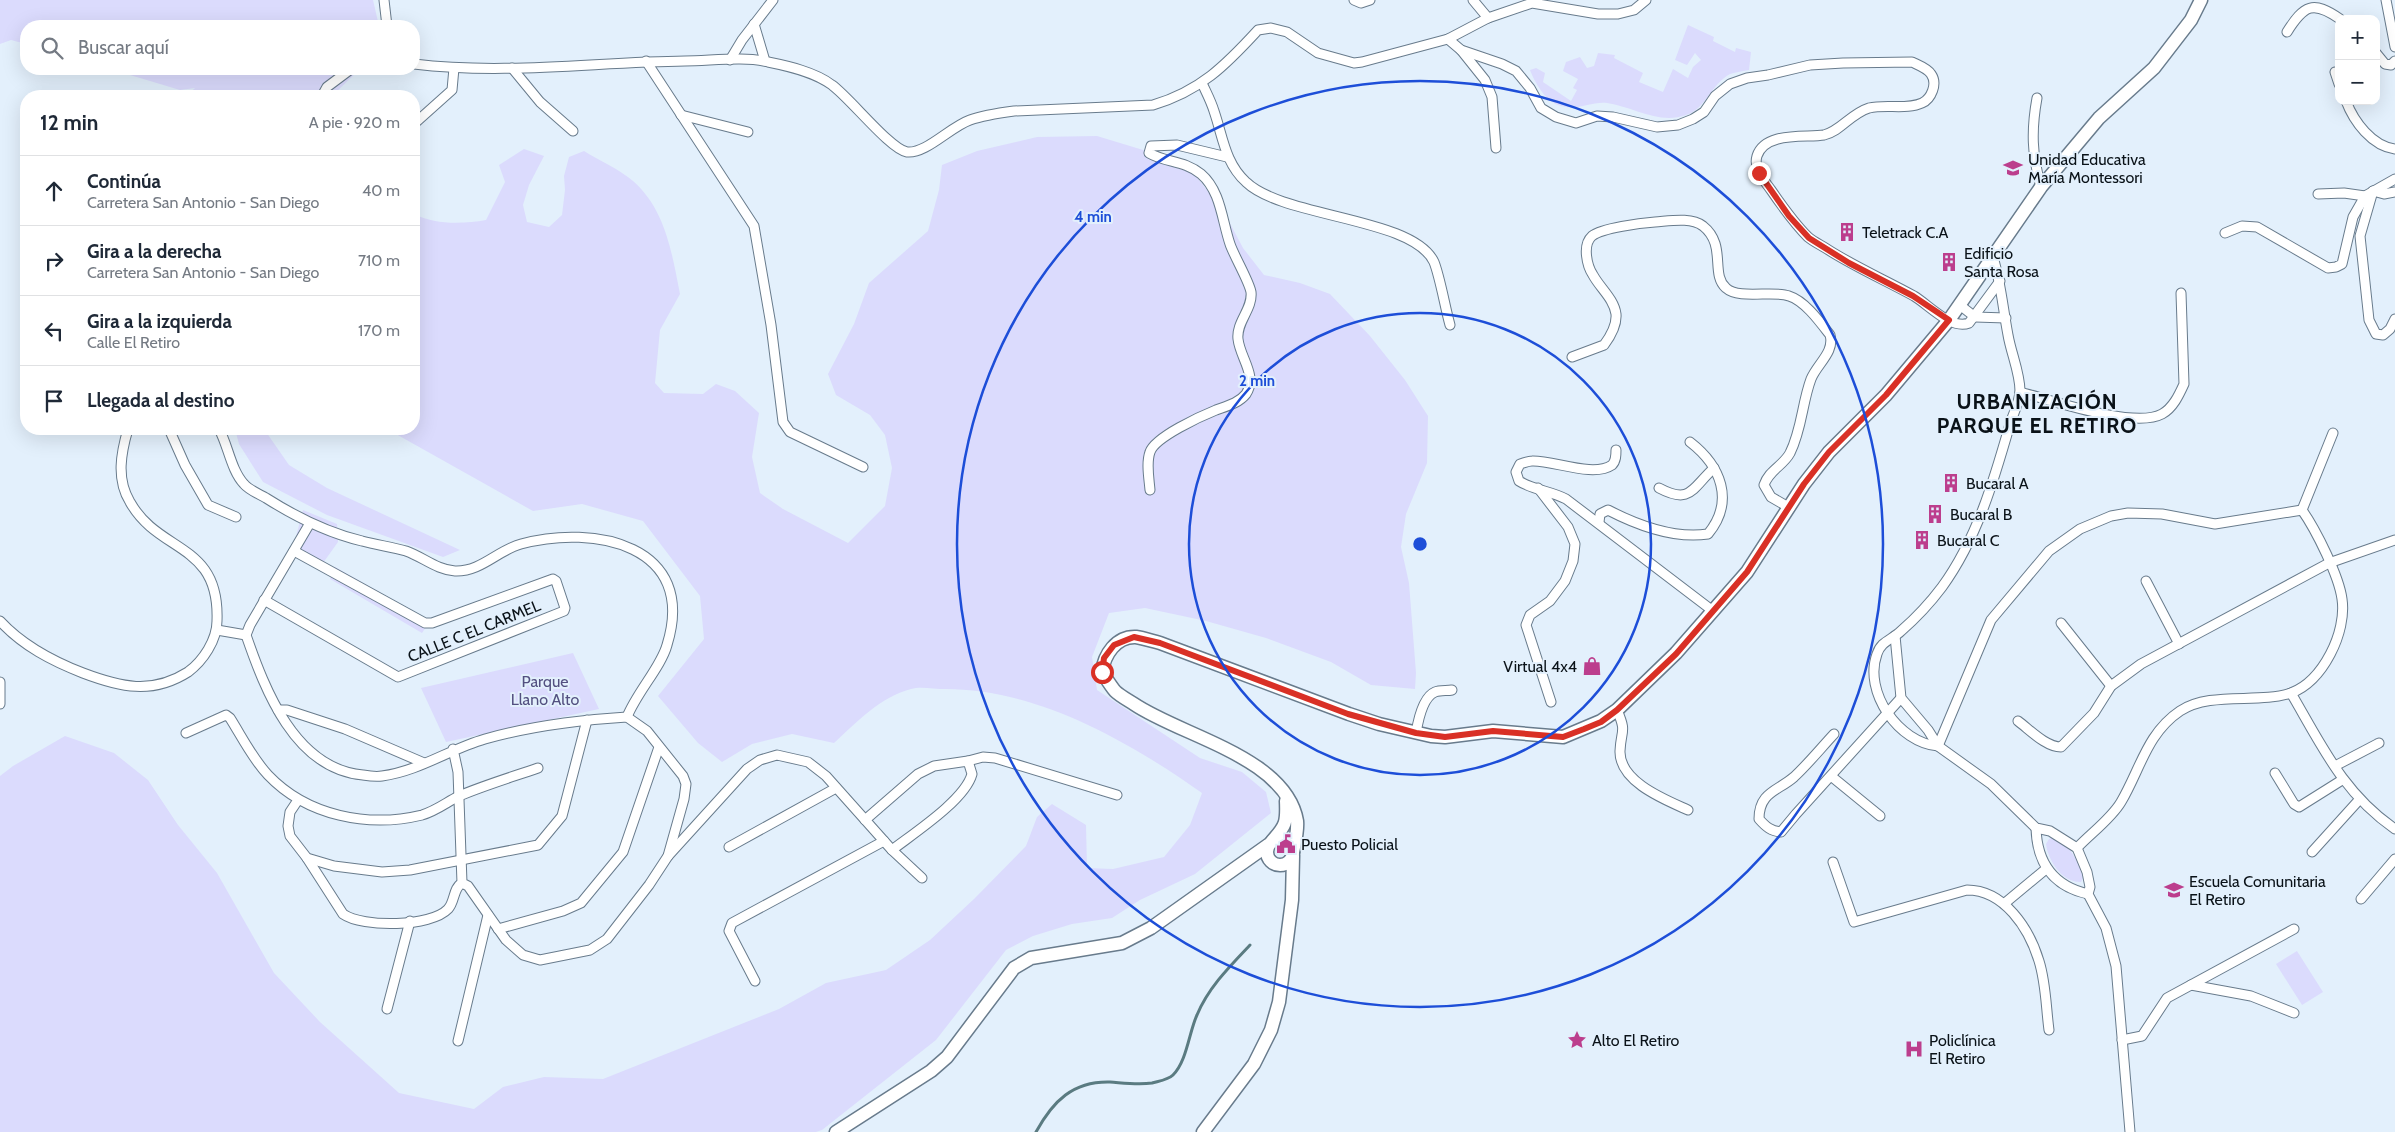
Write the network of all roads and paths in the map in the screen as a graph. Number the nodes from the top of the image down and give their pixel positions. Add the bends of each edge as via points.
1 (384, 0) edge
2 (773, 0) edge
3 (1473, 0) edge
4 (1646, 0) edge
5 (2201, 0) edge
6 (2386, 0) edge
7 (2335, 15) edge
8 (1488, 18) junction
9 (386, 20) edge
10 (754, 24) junction
11 (2287, 32) dead end
12 (1448, 40) junction
13 (2395, 48) edge
14 (1461, 50) junction
15 (2380, 58) edge
16 (730, 60) junction
17 (646, 61) junction
18 (765, 61) junction
19 (2395, 61) edge
20 (420, 65) edge
21 (454, 68) junction
22 (512, 68) junction
23 (343, 75) edge
24 (1202, 83) junction
25 (325, 90) edge
26 (2037, 98) dead end
27 (2348, 105) edge
28 (681, 115) junction
29 (420, 119) edge
30 (572, 131) dead end
31 (748, 132) dead end
32 (1496, 148) dead end
33 (2395, 148) edge
34 (1227, 157) junction
35 (2395, 178) edge
36 (2040, 187) junction
37 (2395, 192) edge
38 (2318, 194) dead end
39 (2369, 194) junction
40 (2225, 233) dead end
41 (1993, 257) junction
42 (2000, 281) junction
43 (2181, 293) dead end
44 (1961, 306) junction
45 (1975, 317) junction
46 (2006, 318) junction
47 (2395, 319) edge
48 (1949, 320) junction
49 (1450, 324) dead end
50 (1572, 357) dead end
51 (2020, 392) junction
52 (2333, 432) dead end
53 (127, 435) edge
54 (172, 435) edge
55 (221, 435) edge
56 (1690, 442) dead end
57 (1616, 450) dead end
58 (863, 467) dead end
59 (1714, 468) junction
60 (1538, 488) junction
61 (1659, 488) dead end
62 (1150, 490) dead end
63 (1790, 508) junction
64 (2302, 510) junction
65 (236, 518) dead end
66 (1599, 522) junction
67 (310, 523) junction
68 (2395, 540) edge
69 (294, 551) junction
70 (2329, 563) junction
71 (2146, 581) dead end
72 (264, 600) junction
73 (1713, 611) junction
74 (0, 622) edge
75 (2061, 623) dead end
76 (217, 630) junction
77 (246, 635) junction
78 (1895, 636) junction
79 (2179, 644) junction
80 (0, 682) edge
81 (2111, 686) junction
82 (1452, 690) dead end
83 (2290, 693) junction
84 (1901, 698) junction
85 (1551, 702) dead end
86 (0, 704) edge
87 (278, 710) junction
88 (1617, 710) junction
89 (1886, 712) junction
90 (627, 717) junction
91 (587, 720) junction
92 (2018, 720) dead end
93 (186, 733) dead end
94 (1416, 733) junction
95 (1834, 734) dead end
96 (2379, 744) dead end
97 (1938, 746) junction
98 (659, 747) junction
99 (453, 749) junction
100 (968, 761) junction
101 (424, 763) junction
102 (2335, 766) junction
103 (538, 768) dead end
104 (2275, 772) dead end
105 (1831, 776) junction
106 (2342, 780) junction
107 (836, 788) junction
108 (1117, 795) dead end
109 (458, 796) junction
110 (1286, 796) junction
111 (298, 800) junction
112 (2360, 800) junction
113 (1688, 810) dead end
114 (1880, 816) dead end
115 (865, 820) junction
116 (2036, 828) junction
117 (2395, 829) edge
118 (884, 841) junction
119 (1269, 844) junction
120 (729, 847) dead end
121 (2077, 848) junction
122 (892, 850) junction
123 (2312, 852) dead end
124 (1293, 854) junction
125 (668, 856) junction
126 (307, 858) junction
127 (1246, 858) junction
128 (2395, 859) edge
129 (461, 860) junction
130 (1833, 862) dead end
131 (1273, 863) junction
132 (2046, 869) junction
133 (922, 878) dead end
134 (462, 882) junction
135 (2088, 894) junction
136 (2361, 899) dead end
137 (2005, 903) junction
138 (1290, 908) junction
139 (488, 915) junction
140 (410, 921) junction
141 (498, 929) junction
142 (2294, 929) dead end
143 (755, 981) dead end
144 (2190, 985) junction
145 (387, 1009) dead end
146 (2294, 1013) dead end
147 (2049, 1030) dead end
148 (2122, 1040) junction
149 (458, 1041) dead end
150 (836, 1132) edge
151 (1203, 1132) edge
152 (2130, 1132) edge

1 - 9 street
2 - 10 street
3 - 8 street
4 - 8 street via 1634,10 1618,14 1598,14 1532,3
5 - 36 street via 2191,20 2154,68 2099,118
6 - 13 street
7 - 11 street via 2323,7 2314,6 2304,10
8 - 12 street
10 - 16 street
10 - 18 street
12 - 14 street
12 - 24 street via 1354,63 1318,53 1287,32 1271,28 1258,30 1230,61
14 - 32 street via 1485,80 1492,97
14 - 48 street via 1516,71 1541,108 1556,117 1576,122 1597,116 1613,117 1657,127 1678,126 1693,119 1730,84 1747,78 1843,62 1912,62 1921,66 1932,74 1934,84 1924,102 1914,106 1870,108 1858,112 1827,134 1786,136 1772,141 1758,153 1756,162 1759,173 1809,238 1913,296
15 - 19 street via 2385,64 2391,65
16 - 17 street
16 - 18 street
17 - 22 street
17 - 28 street
18 - 24 street via 830,83 898,149 908,152 930,146 940,136 969,120 1014,111 1152,106 1172,100
20 - 21 street
21 - 22 street
21 - 29 street via 452,90
22 - 30 street via 540,102
23 - 25 street
24 - 34 street via 1214,110
26 - 36 street via 2032,128
27 - 33 street via 2358,124 2369,135 2387,148
28 - 31 street
28 - 58 street via 754,226 783,422 790,432
34 - 49 street via 1246,183 1260,193 1398,234 1421,247 1434,263
34 - 62 street via 1177,144 1151,146 1149,153 1182,163 1209,182 1229,242 1251,292 1238,334 1250,377 1248,388 1236,402 1166,436 1153,446 1148,469
35 - 39 street
36 - 41 street
37 - 39 street
38 - 39 street
39 - 40 street via 2353,217 2346,254 2342,264 2336,268 2328,268 2251,225
39 - 47 street via 2360,236 2369,320 2376,334 2383,335
41 - 42 street
41 - 44 street
42 - 45 street
42 - 46 street
43 - 51 street via 2184,384 2179,396 2162,415 2133,419
44 - 45 street
44 - 48 street
45 - 46 street
45 - 48 street via 1960,325
46 - 51 street
48 - 63 street via 1886,395 1829,452
50 - 63 street via 1604,345 1615,324 1612,303 1592,274 1586,256 1592,236 1652,222 1693,221 1701,225 1715,242 1720,278 1726,288 1739,293 1790,296 1830,335 1830,350 1812,377 1796,441 1789,455 1769,473 1764,485 1771,497
51 - 78 street via 2002,458 1966,550 1925,608
52 - 64 street
53 - 76 street via 120,466 129,502 154,528 198,559 209,575 216,595
54 - 65 street via 208,506
55 - 67 street via 244,484
56 - 59 street via 1705,453
57 - 60 street via 1612,465 1602,468 1586,469 1532,461 1520,464 1516,468 1519,481
59 - 61 street via 1685,495 1674,496
59 - 66 street via 1723,496 1721,510 1708,534 1675,534 1608,510 1600,514
60 - 66 street via 1566,499
60 - 85 street via 1568,527 1576,544 1565,581 1550,601 1530,615 1526,626
63 - 73 street via 1747,572
64 - 70 street
64 - 97 street via 2215,524 2162,514 2128,513 2080,528 2050,551 1991,620
66 - 73 street
67 - 69 street
67 - 90 street via 341,535 406,551 439,568 455,571 470,569 518,544 564,537 596,539 643,554 666,578 673,618 667,646 634,698
68 - 70 street
69 - 72 street
69 - 72 street, CALLE C EL CARMEL via 425,623 548,580 556,581 565,605 564,611 398,677
70 - 79 street
70 - 83 street via 2338,581 2342,600 2342,615 2333,650 2313,679
71 - 79 street
72 - 77 street
73 - 88 street via 1676,654
74 - 76 street via 26,645 59,664 111,684 125,686 154,686 174,681 206,654
75 - 81 street
76 - 77 street
77 - 87 street
78 - 84 street
78 - 89 street via 1883,642 1874,668 1878,695
79 - 81 street via 2141,664
80 - 86 street
81 - 92 street via 2094,713 2061,747 2046,742
82 - 94 street via 1431,695 1420,716
83 - 102 street
83 - 121 street via 2217,700 2181,710 2156,732 2120,804
84 - 89 street
84 - 97 street
87 - 101 street via 288,710 345,729
87 - 101 street via 301,742 320,759 352,774 380,777
88 - 94 street via 1601,722 1563,737 1493,731 1445,737
88 - 113 street via 1624,727 1620,752 1624,766 1643,789
89 - 97 street via 1910,737 1925,745
89 - 105 street
90 - 91 street
90 - 98 street via 647,731
91 - 99 street via 525,728
91 - 129 street via 562,816 538,845
93 - 111 street via 226,715 267,774
94 - 110 street via 1348,714 1160,643 1134,637 1114,645 1104,658 1102,672 1116,692 1148,713 1240,756 1268,774
95 - 105 street via 1794,777 1762,802 1759,819 1765,826 1781,832
96 - 102 street
97 - 116 street via 1991,784
98 - 125 street via 686,784
98 - 141 street via 623,852 581,903
99 - 101 street
99 - 109 street via 458,772
100 - 108 street via 995,758
100 - 115 street via 934,766 918,774
100 - 122 street via 972,774 961,791 947,807
102 - 106 street
103 - 109 street
104 - 106 street via 2299,807
105 - 114 street
106 - 112 street
107 - 115 street
107 - 120 street
107 - 125 street via 808,762 776,755 760,760 747,769
109 - 111 street via 424,814 391,820 325,813
109 - 129 street
110 - 119 street via 1287,820
110 - 124 street via 1297,820
111 - 126 street via 290,812 288,826 290,836
112 - 117 street
112 - 123 street
115 - 118 street
116 - 121 street via 2050,831
116 - 132 street via 2036,840
118 - 122 street
118 - 143 street via 732,923 729,931
119 - 124 street via 1277,838 1285,839 1291,844
119 - 127 street
119 - 131 street via 1267,853
121 - 135 street via 2087,872
122 - 133 street
124 - 131 street via 1287,863
124 - 138 street
125 - 141 street via 607,939 590,950 540,960 523,955
126 - 129 street via 334,866 382,872
126 - 140 street via 343,914 383,924
127 - 131 street
127 - 150 street via 1151,928 1122,943 1031,958 1014,968 948,1057
128 - 136 street
129 - 134 street
130 - 137 street via 1854,922 1967,890 1978,890
131 - 138 street via 1285,879
132 - 135 street via 2071,888
132 - 137 street
134 - 139 street
134 - 140 street via 450,908 441,915
135 - 148 street via 2112,946
137 - 147 street via 2031,941 2040,962
138 - 151 street via 1279,1002 1267,1038 1254,1064
139 - 141 street
139 - 149 street
140 - 145 street
142 - 144 street
144 - 146 street via 2251,996
144 - 148 street via 2168,998 2142,1036
148 - 152 street

